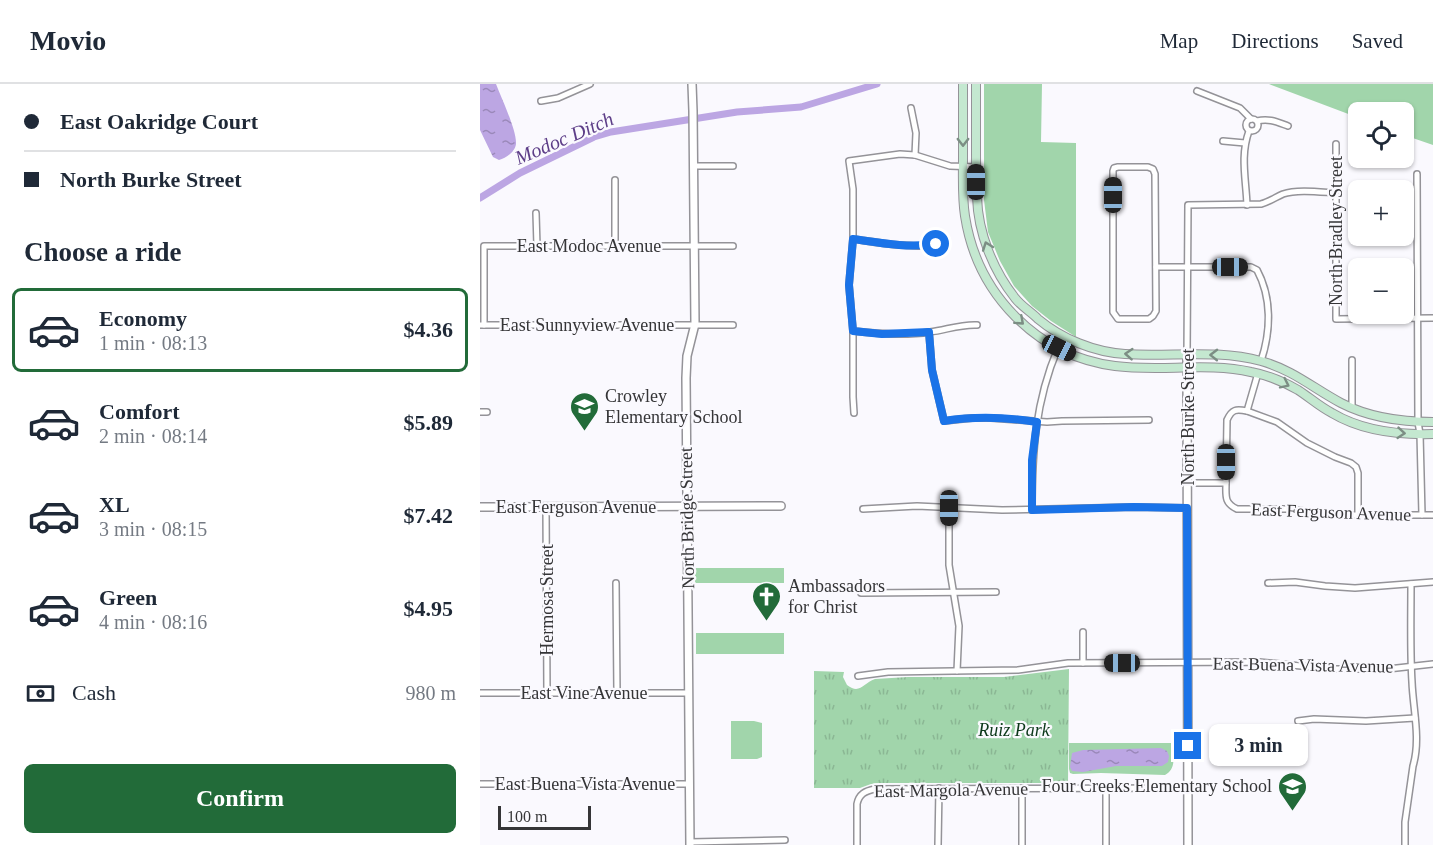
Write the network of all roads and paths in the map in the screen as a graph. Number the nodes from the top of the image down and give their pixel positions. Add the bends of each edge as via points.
1 (591, 84) edge
2 (692, 84) edge
3 (963, 84) edge
4 (976, 84) edge
5 (1197, 91) dead end
6 (541, 101) dead end
7 (911, 108) dead end
8 (1254, 120) junction
9 (1288, 126) dead end
10 (1249, 131) junction
11 (1223, 141) dead end
12 (1245, 143) junction
13 (1336, 144) dead end
14 (915, 155) junction
15 (694, 166) junction
16 (733, 166) dead end
17 (963, 167) junction
18 (976, 167) junction
19 (1417, 174) dead end
20 (615, 180) dead end
21 (1336, 192) junction
22 (1246, 205) junction
23 (536, 213) dead end
24 (853, 239) junction
25 (936, 244) dead end
26 (537, 246) junction
27 (615, 246) junction
28 (695, 246) junction
29 (733, 246) dead end
30 (1156, 267) junction
31 (1188, 267) junction
32 (1418, 318) junction
33 (1433, 318) edge
34 (695, 324) junction
35 (482, 325) edge
36 (733, 325) dead end
37 (977, 325) dead end
38 (853, 331) junction
39 (929, 332) junction
40 (1059, 348) junction
41 (1187, 355) junction
42 (1353, 360) dead end
43 (1261, 361) junction
44 (1187, 368) junction
45 (1258, 373) junction
46 (1353, 408) junction
47 (1247, 411) junction
48 (854, 413) dead end
49 (1149, 420) dead end
50 (1037, 422) junction
51 (1418, 422) junction
52 (1433, 422) edge
53 (1420, 434) junction
54 (1433, 434) edge
55 (1188, 483) junction
56 (1226, 483) junction
57 (781, 506) dead end
58 (480, 507) edge
59 (546, 507) junction
60 (687, 507) junction
61 (949, 508) junction
62 (1187, 508) junction
63 (863, 509) dead end
64 (1032, 510) junction
65 (1358, 515) junction
66 (1422, 515) junction
67 (1433, 515) edge
68 (1433, 582) edge
69 (616, 583) dead end
70 (1268, 583) dead end
71 (1411, 584) junction
72 (996, 592) dead end
73 (861, 593) dead end
74 (954, 593) junction
75 (1083, 632) dead end
76 (1083, 663) junction
77 (1187, 663) junction
78 (1433, 663) edge
79 (1412, 666) junction
80 (957, 671) junction
81 (858, 676) dead end
82 (480, 693) edge
83 (547, 693) junction
84 (617, 693) junction
85 (688, 693) junction
86 (1415, 718) junction
87 (1298, 721) dead end
88 (480, 784) edge
89 (689, 784) junction
90 (939, 788) junction
91 (1022, 788) junction
92 (1106, 788) junction
93 (1188, 788) junction
94 (785, 840) dead end
95 (690, 843) edge
96 (857, 845) edge
97 (939, 845) edge
98 (1022, 845) edge
99 (1106, 845) edge
100 (1188, 845) edge
101 (1405, 845) edge

1 - 6 street
2 - 15 street, North Bridge Street
3 -> 17 main road
4 - 18 main road
5 - 8 street via 1240,108
7 - 14 street
8 - 9 street via 1272,120
8 - 10 street via 1246,123
8 - 10 street via 1257,129
10 - 12 street
11 - 12 street
12 - 22 street
13 - 21 street, North Bradley Street
14 - 17 street
14 - 24 street via 849,161
15 - 16 street
15 - 28 street, North Bridge Street
17 - 18 street
17 -> 40 main road via 965,217 983,272 1008,310 1039,337
41 -> 18 main road via 1104,351 1083,345 1044,324 1016,298 991,259 978,208
19 - 32 street
20 - 27 street
21 - 22 street via 1294,192
21 - 32 street, North Bradley Street via 1336,319
22 - 31 street, North Burke Street via 1188,205
23 - 26 street
24 - 25 street via 900,246
24 - 38 street via 849,285
26 - 27 street, East Modoc Avenue
26 - 35 street, East Modoc Avenue via 483,246
27 - 28 street, East Modoc Avenue
28 - 29 street, East Modoc Avenue
28 - 34 street, North Bridge Street
30 - 30 street via 1153,316 1118,319 1113,312 1114,168 1153,169
30 - 31 street
31 - 41 street, North Burke Street
31 - 43 street via 1257,270 1268,312
32 - 33 street
32 - 51 street
34 - 35 street, East Sunnyview Avenue
34 - 36 street, East Sunnyview Avenue
34 - 60 street, North Bridge Street via 687,356
37 - 39 street
38 - 39 street
38 - 48 street
39 - 50 street via 932,370 944,421 991,418
40 - 44 main road via 1097,363
40 - 50 street
43 -> 41 main road
41 - 44 street, North Burke Street
42 - 46 street
43 - 46 main road via 1292,372
44 - 45 main road
44 - 55 street, North Burke Street
45 - 47 street
45 -> 53 main road via 1287,385 1346,420 1390,433
46 - 51 main road via 1384,418
47 - 56 street via 1236,409 1227,420
47 - 65 street via 1276,422 1307,443 1354,465 1358,473
49 - 50 street
50 - 64 street
51 - 52 main road
51 - 53 street
53 - 54 main road
53 - 66 street
55 - 56 street
55 - 62 street, North Burke Street
56 - 65 street, East Ferguson Avenue via 1228,502 1238,509
57 - 60 street, East Ferguson Avenue
58 - 59 street, East Ferguson Avenue
59 - 60 street, East Ferguson Avenue
59 - 83 street, Hermosa Street
60 - 85 street, North Bridge Street
61 - 63 street
61 - 64 street
61 - 74 street via 949,565
62 - 64 street
62 - 77 street, North Burke Street
65 - 66 street, East Ferguson Avenue
66 - 67 street, East Ferguson Avenue
68 - 71 street
69 - 84 street
70 - 71 street via 1355,588
71 - 79 street
72 - 74 street
73 - 74 street
74 - 80 street
75 - 76 street
76 - 77 street, East Buena Vista Avenue
76 - 80 street, East Buena Vista Avenue
77 - 79 street, East Buena Vista Avenue via 1332,669
77 - 93 street, North Burke Street
78 - 79 street, East Buena Vista Avenue
79 - 86 street
80 - 81 street, East Buena Vista Avenue
82 - 83 street, East Vine Avenue
83 - 84 street, East Vine Avenue
84 - 85 street, East Vine Avenue
85 - 89 street, North Bridge Street
86 - 87 street
86 - 101 street via 1416,758
88 - 89 street, East Buena Vista Avenue
89 - 95 street, North Bridge Street
90 - 91 street, East Margola Avenue
90 - 96 street, East Margola Avenue via 875,789 860,795
90 - 97 street
91 - 92 street, East Margola Avenue
91 - 98 street
92 - 93 street, East Margola Avenue
92 - 99 street
93 - 100 street, North Burke Street
94 - 95 street

